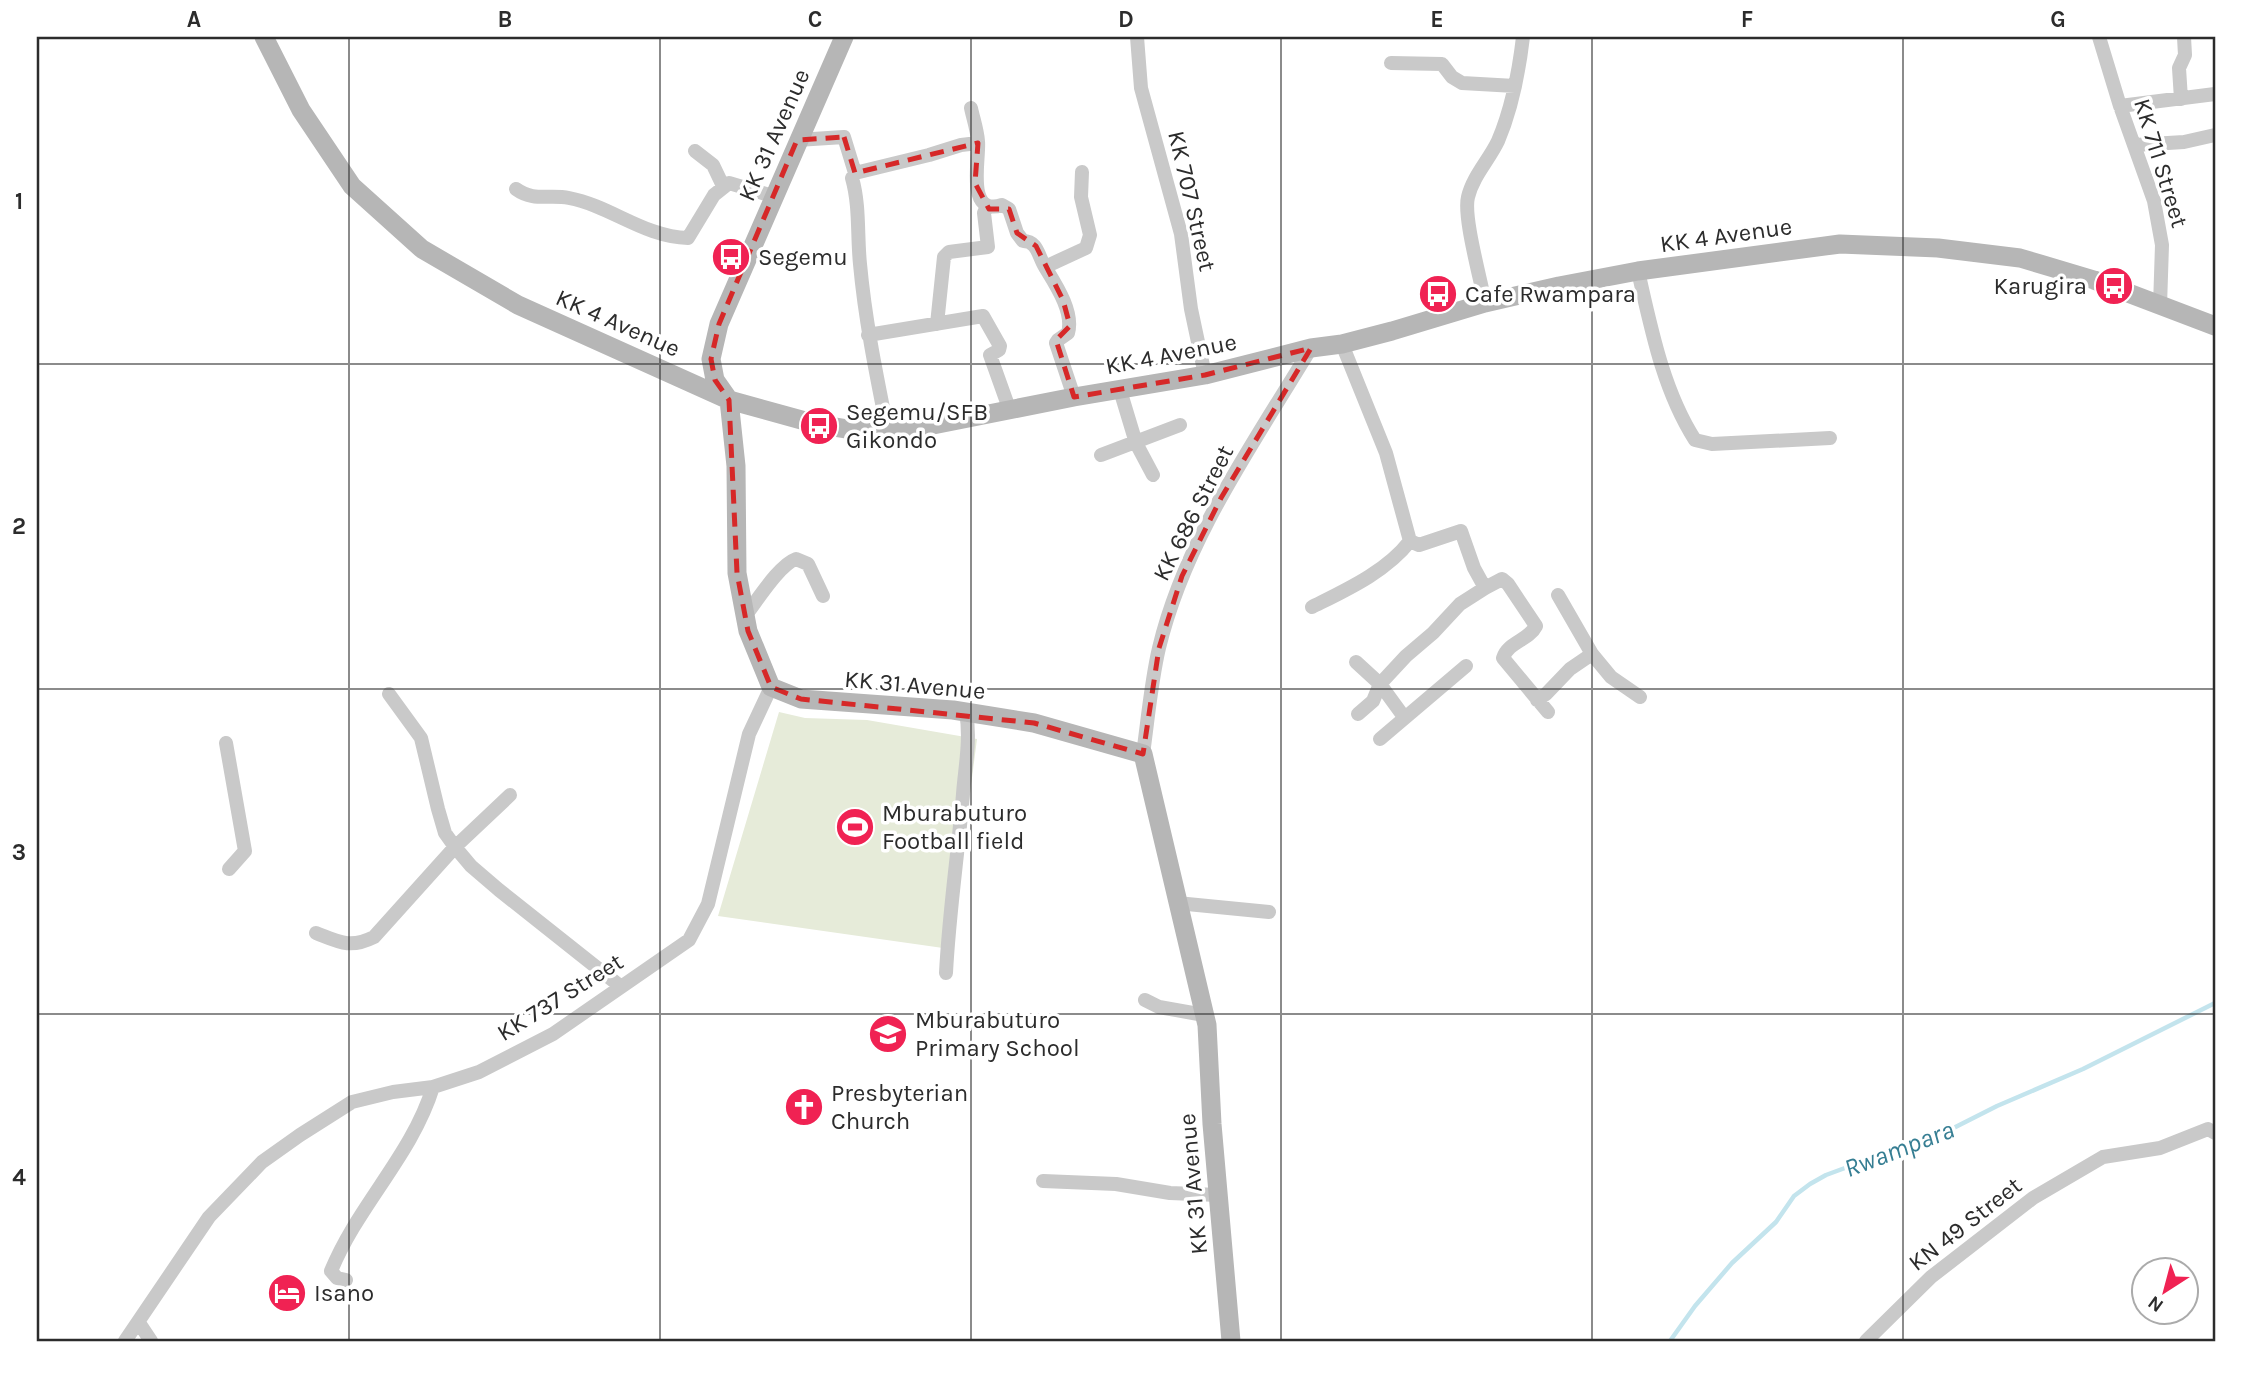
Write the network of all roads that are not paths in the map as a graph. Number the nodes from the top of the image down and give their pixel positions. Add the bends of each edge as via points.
1 (264, 37) edge
2 (844, 37) edge
3 (1137, 37) edge
4 (1523, 37) edge
5 (2099, 37) edge
6 (2184, 37) edge
7 (1391, 63) dead end
8 (1515, 86) junction
9 (2215, 94) edge
10 (2181, 99) junction
11 (2120, 106) junction
12 (971, 108) dead end
13 (2215, 135) edge
14 (797, 140) junction
15 (978, 143) junction
16 (2134, 145) junction
17 (695, 150) dead end
18 (1082, 172) dead end
19 (855, 173) junction
20 (723, 186) junction
21 (516, 189) dead end
22 (773, 196) junction
23 (987, 206) junction
24 (1045, 267) junction
25 (1638, 271) junction
26 (1485, 303) junction
27 (2160, 306) junction
28 (937, 324) junction
29 (2215, 326) edge
30 (868, 335) junction
31 (1342, 344) junction
32 (1311, 348) junction
33 (1205, 375) junction
34 (1120, 390) junction
35 (1074, 397) junction
36 (729, 400) junction
37 (1010, 411) junction
38 (1180, 425) dead end
39 (887, 428) junction
40 (1830, 438) dead end
41 (1136, 443) junction
42 (1101, 455) dead end
43 (1153, 475) dead end
44 (1410, 541) junction
45 (1485, 588) junction
46 (1558, 594) dead end
47 (823, 596) dead end
48 (1312, 607) dead end
49 (745, 616) junction
50 (1592, 654) junction
51 (1356, 662) dead end
52 (1466, 666) dead end
53 (1380, 684) junction
54 (771, 687) junction
55 (389, 694) dead end
56 (1640, 697) dead end
57 (1537, 700) junction
58 (966, 712) junction
59 (1548, 712) dead end
60 (1358, 714) dead end
61 (1404, 717) junction
62 (1380, 739) dead end
63 (226, 743) dead end
64 (1143, 754) junction
65 (510, 794) dead end
66 (455, 847) junction
67 (229, 869) dead end
68 (1177, 903) junction
69 (1269, 912) dead end
70 (316, 933) dead end
71 (946, 973) dead end
72 (620, 986) junction
73 (1145, 1000) dead end
74 (1204, 1015) junction
75 (433, 1087) junction
76 (2215, 1133) edge
77 (1043, 1181) dead end
78 (1219, 1195) junction
79 (346, 1280) dead end
80 (139, 1323) junction
81 (125, 1341) edge
82 (150, 1341) edge
83 (1231, 1341) edge
84 (1866, 1341) edge

1 - 36 main road, KK 4 Avenue via 301,110 352,186 422,249 518,304
2 - 14 main road, KK 31 Avenue
3 - 33 street, KK 707 Street via 1141,88 1181,234
4 - 8 street
5 - 11 street, KK 711 Street
6 - 10 street
7 - 8 street via 1442,64 1462,83
8 - 26 street via 1498,142 1468,198 1467,214
9 - 10 street
10 - 11 street
11 - 16 street, KK 711 Street
12 - 15 street
13 - 16 street
14 - 19 street via 846,139
14 - 22 main road, KK 31 Avenue
15 - 19 street
15 - 23 street via 975,183
16 - 27 street, KK 711 Street via 2154,201 2162,245
17 - 20 street via 713,165
18 - 24 street via 1081,197 1090,234 1086,248
19 - 30 street
20 - 21 street via 688,238 645,229 569,198 530,197
20 - 22 street via 729,183
22 - 36 main road, KK 31 Avenue via 719,324 711,359 715,380
23 - 24 street via 1009,209 1017,233 1036,246
23 - 28 street via 988,247 949,252 944,257
24 - 35 street via 1063,300 1070,326 1056,343
25 - 26 main road, KK 4 Avenue
25 - 27 main road, KK 4 Avenue via 1840,244 1938,248 2020,258
25 - 40 street via 1657,353 1695,440 1712,444
26 - 31 main road, KK 4 Avenue
27 - 29 main road, KK 4 Avenue
28 - 30 street
28 - 37 street via 983,316 1000,346 990,355
30 - 39 street
31 - 32 main road, KK 4 Avenue
31 - 44 street via 1386,453
32 - 33 main road, KK 4 Avenue
32 - 64 street, KK 686 Street via 1221,498 1182,576 1159,648
33 - 34 main road, KK 4 Avenue
34 - 35 main road, KK 4 Avenue
34 - 41 street
35 - 37 main road, KK 4 Avenue
36 - 39 main road, KK 4 Avenue via 816,424 853,430
36 - 49 main road, KK 31 Avenue via 736,466 737,573
37 - 39 main road, KK 4 Avenue via 923,427
38 - 41 street
41 - 42 street
41 - 43 street
44 - 45 street via 1419,545 1461,531
44 - 48 street via 1398,557
45 - 53 street via 1460,604
45 - 57 street via 1502,579 1536,626 1503,658
46 - 50 street
47 - 49 street via 808,564 791,560
49 - 54 main road, KK 31 Avenue
50 - 56 street via 1611,677
50 - 57 street
51 - 53 street
52 - 61 street
53 - 60 street via 1373,701
53 - 61 street
54 - 58 main road, KK 31 Avenue via 801,699
54 - 72 street, KK 737 Street via 748,734 708,904 690,940
55 - 66 street via 421,738 445,832
57 - 59 street
58 - 64 main road, KK 31 Avenue via 1034,723
58 - 71 street
61 - 62 street
63 - 67 street via 245,851
64 - 68 main road, KK 31 Avenue
65 - 66 street
66 - 70 street via 374,937 359,945 343,944
66 - 72 street via 499,890
68 - 69 street
68 - 74 main road, KK 31 Avenue
72 - 75 street, KK 737 Street via 553,1034 479,1072
73 - 74 street
74 - 78 main road, KK 31 Avenue
75 - 79 street via 425,1114 399,1161 342,1245 331,1271
75 - 80 street, KK 737 Street via 352,1102 262,1162 209,1217
76 - 84 street, KN 49 Street via 2208,1129 2160,1149 2104,1157 2033,1199 1931,1278
77 - 78 street
78 - 83 main road, KK 31 Avenue
80 - 81 street, KK 737 Street
80 - 82 street

